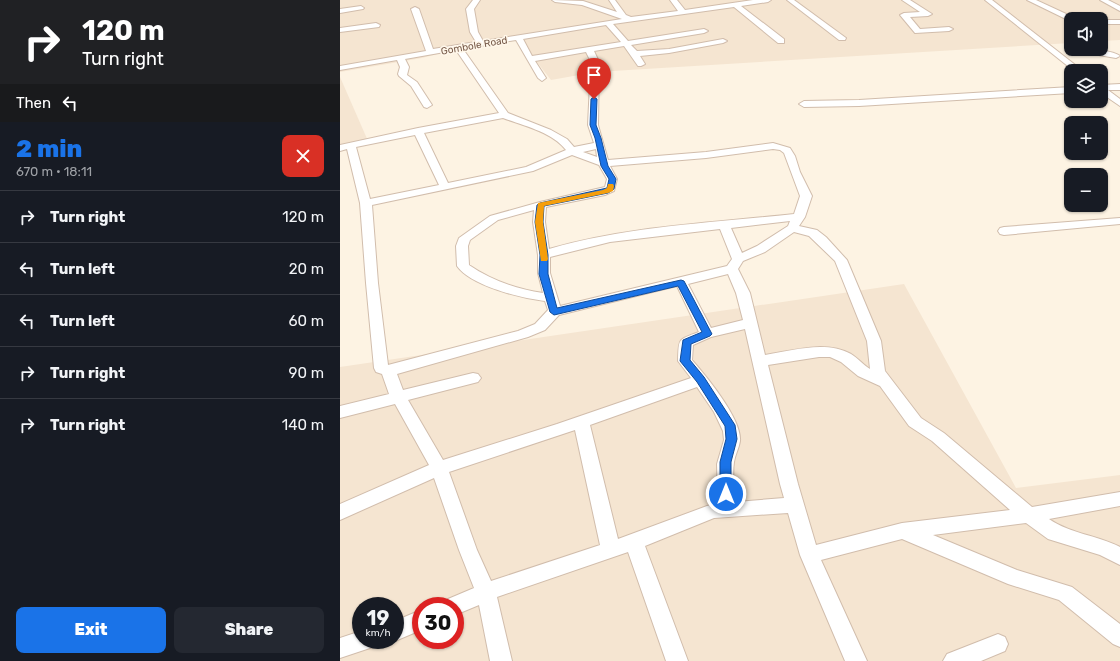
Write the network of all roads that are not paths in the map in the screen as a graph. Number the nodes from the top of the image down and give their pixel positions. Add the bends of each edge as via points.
1 (477, 0) edge
2 (555, 0) edge
3 (612, 0) edge
4 (673, 0) edge
5 (726, 0) edge
6 (768, 0) edge
7 (790, 0) edge
8 (905, 0) edge
9 (988, 0) edge
10 (1030, 0) edge
11 (1103, 0) edge
12 (582, 2) edge
13 (734, 5) junction
14 (361, 8) dead end
15 (415, 9) dead end
16 (1120, 9) edge
17 (340, 10) edge
18 (684, 13) junction
19 (1064, 15) edge
20 (624, 17) junction
21 (634, 20) junction
22 (1108, 22) edge
23 (1120, 22) edge
24 (608, 23) junction
25 (376, 24) dead end
26 (949, 29) dead end
27 (340, 30) edge
28 (704, 31) dead end
29 (518, 38) junction
30 (842, 38) dead end
31 (723, 41) dead end
32 (781, 41) dead end
33 (480, 44) junction
34 (626, 44) junction
35 (458, 47) junction
36 (1049, 47) junction
37 (1064, 48) edge
38 (589, 50) junction
39 (430, 52) junction
40 (635, 54) junction
41 (399, 58) junction
42 (530, 60) junction
43 (641, 64) dead end
44 (1070, 64) edge
45 (340, 68) edge
46 (542, 78) dead end
47 (1120, 87) edge
48 (1108, 88) edge
49 (1064, 90) edge
50 (1108, 94) edge
51 (1120, 103) edge
52 (427, 104) dead end
53 (804, 104) dead end
54 (504, 115) junction
55 (418, 131) junction
56 (599, 145) junction
57 (345, 147) edge
58 (572, 151) junction
59 (604, 164) junction
60 (445, 187) junction
61 (366, 203) junction
62 (540, 205) junction
63 (1120, 221) edge
64 (796, 222) junction
65 (724, 225) junction
66 (1004, 231) dead end
67 (544, 255) junction
68 (735, 264) junction
69 (681, 282) junction
70 (552, 305) junction
71 (750, 323) junction
72 (707, 334) junction
73 (760, 361) junction
74 (388, 371) junction
75 (473, 378) dead end
76 (701, 380) junction
77 (885, 382) junction
78 (398, 396) junction
79 (340, 412) edge
80 (582, 421) junction
81 (439, 468) junction
82 (1120, 499) edge
83 (795, 506) junction
84 (728, 510) junction
85 (340, 512) edge
86 (1030, 515) junction
87 (902, 531) junction
88 (634, 542) junction
89 (611, 550) junction
90 (809, 555) junction
91 (1120, 557) edge
92 (486, 592) junction
93 (464, 602) edge
94 (1120, 637) edge
95 (352, 644) edge
96 (998, 644) dead end
97 (340, 648) edge
98 (501, 661) edge
99 (677, 661) edge
100 (856, 661) edge
101 (954, 661) edge

1 - 33 street via 470,9 474,32
2 - 12 street
3 - 20 street
4 - 18 street
5 - 13 street
6 - 13 street, Gombole Road
7 - 30 street
8 - 26 street via 928,14 904,15 918,31
9 - 36 street
10 - 19 street
11 - 16 street
12 - 20 street
13 - 18 street, Gombole Road
13 - 32 street
14 - 17 street
15 - 39 street
18 - 21 street, Gombole Road
20 - 21 street
21 - 24 street, Gombole Road
22 - 23 street
24 - 29 street, Gombole Road
24 - 34 street
25 - 27 street
28 - 34 street
29 - 33 street, Gombole Road
29 - 42 street
31 - 40 street via 669,51
33 - 35 street, Gombole Road
34 - 38 street
34 - 40 street
35 - 39 street, Gombole Road
35 - 54 street
36 - 37 street
36 - 44 street
38 - 42 street
38 - 56 street via 595,62 593,125
39 - 41 street, Gombole Road
40 - 43 street
41 - 45 street, Gombole Road
41 - 52 street via 405,64 402,76 414,84
42 - 46 street
47 - 48 street
49 - 53 street
50 - 51 street
54 - 55 street
54 - 58 street via 552,134 564,141
55 - 57 street
55 - 60 street
56 - 58 street
56 - 59 street
57 - 61 street
58 - 59 street
58 - 60 street via 529,169
59 - 62 street via 612,179 610,189
59 - 64 street via 783,147 789,154 806,196
60 - 61 street
61 - 74 street via 381,368
62 - 67 street via 539,222
62 - 70 street via 494,218 465,238 462,246 463,266 476,276
63 - 66 street
64 - 65 street
64 - 68 street via 761,249
64 - 77 street via 822,240 841,260 874,340 878,370
65 - 67 street via 569,246
65 - 68 street
67 - 70 street via 544,274
68 - 69 street
68 - 71 street
69 - 70 street
69 - 72 street
70 - 74 street via 540,327 523,334
71 - 72 street
71 - 73 street
72 - 76 street via 686,342 685,361
73 - 77 street via 832,352 846,358 863,372
73 - 83 street
74 - 78 street
75 - 78 street
76 - 80 street
76 - 84 street via 730,425 732,439 725,462
77 - 86 street via 915,422 938,437
78 - 79 street
78 - 81 street
80 - 81 street
80 - 89 street
81 - 85 street
81 - 92 street
82 - 86 street
83 - 84 street
83 - 90 street
84 - 88 street via 713,511
86 - 87 street
86 - 91 street via 1055,533 1106,549
87 - 90 street
87 - 94 street via 1015,578 1065,593
88 - 89 street
88 - 99 street
89 - 92 street
90 - 100 street
92 - 93 street
92 - 98 street
95 - 97 street
96 - 101 street

